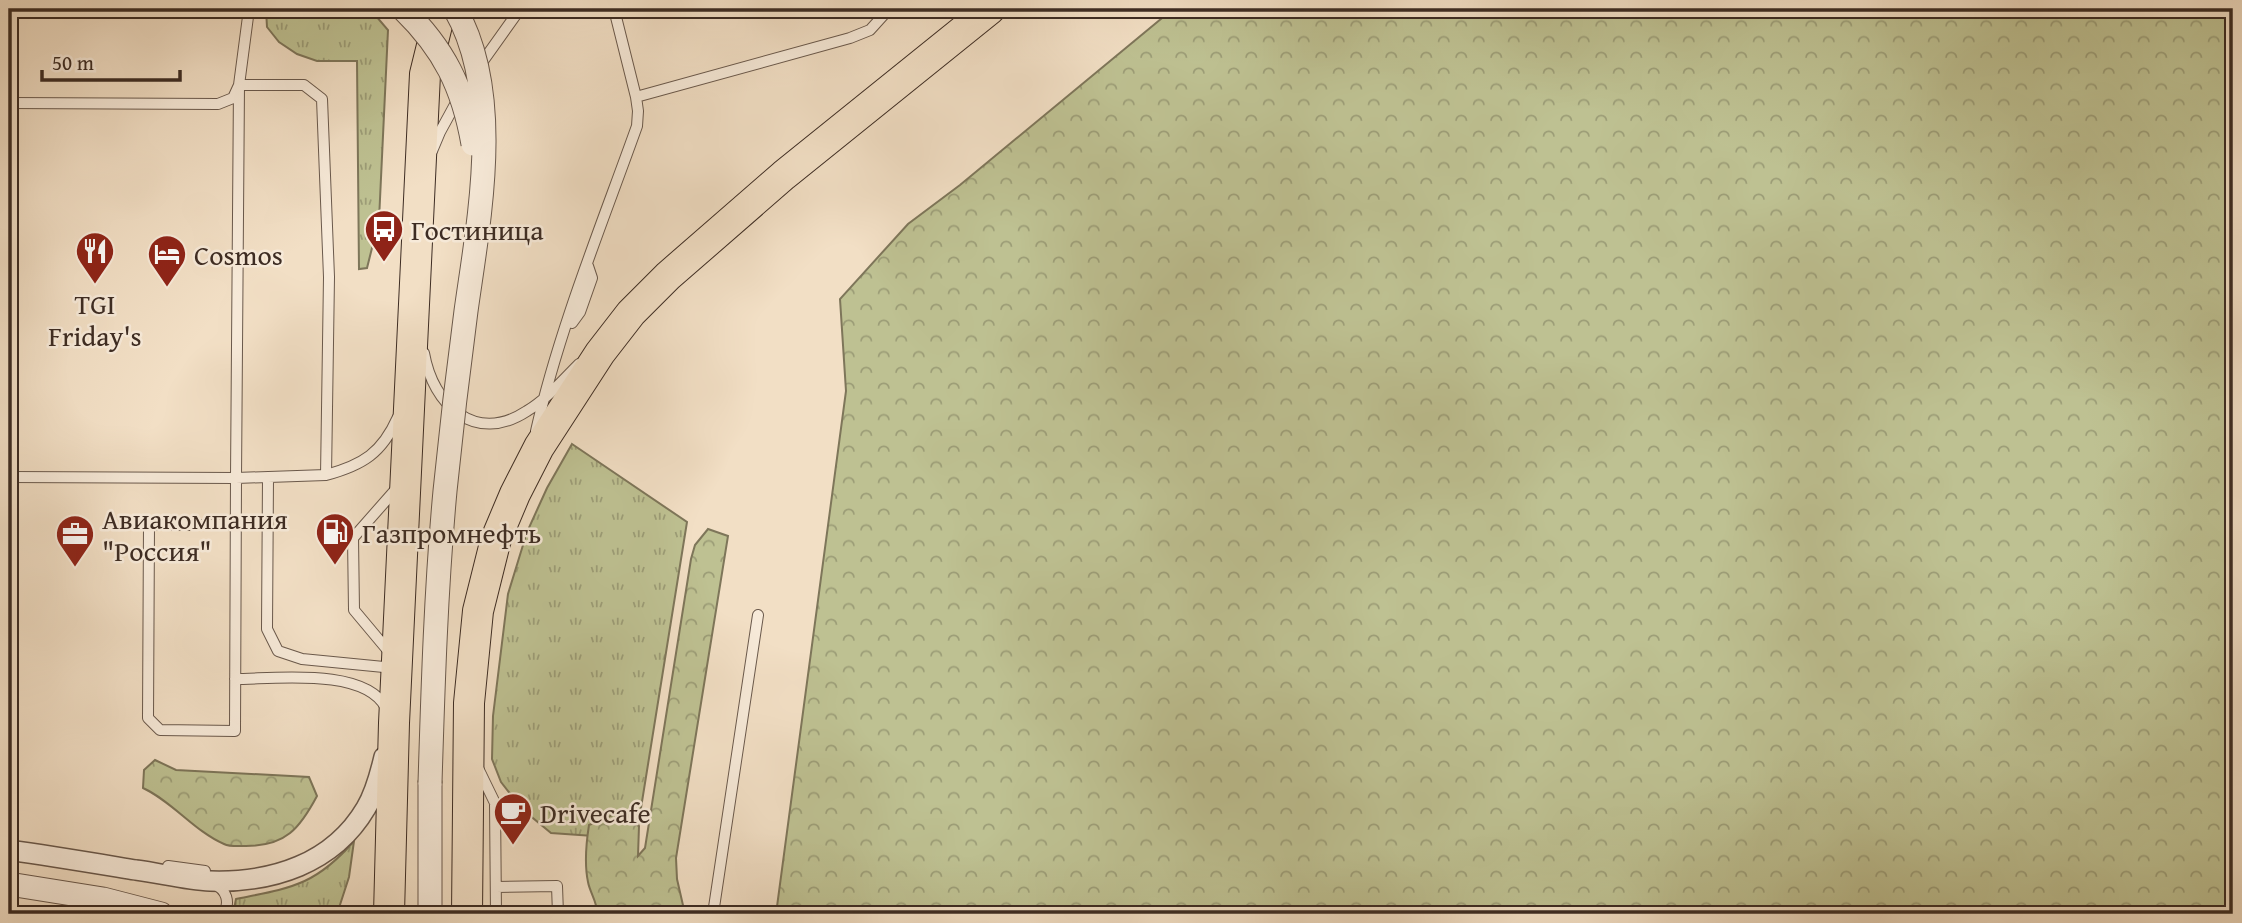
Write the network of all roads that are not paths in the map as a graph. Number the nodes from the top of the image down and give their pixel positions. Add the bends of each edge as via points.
1 (248, 9) edge
2 (403, 9) edge
3 (434, 9) edge
4 (441, 9) edge
5 (454, 9) edge
6 (520, 9) edge
7 (614, 9) edge
8 (889, 9) edge
9 (990, 9) edge
10 (425, 74) junction
11 (239, 85) junction
12 (636, 97) junction
13 (9, 103) edge
14 (421, 189) junction
15 (478, 216) junction
16 (415, 301) junction
17 (631, 313) junction
18 (409, 391) junction
19 (543, 398) junction
20 (526, 472) junction
21 (326, 475) junction
22 (9, 477) edge
23 (407, 477) junction
24 (236, 478) junction
25 (268, 478) junction
26 (236, 525) junction
27 (758, 614) dead end
28 (397, 664) junction
29 (235, 678) junction
30 (394, 723) junction
31 (469, 749) junction
32 (9, 841) edge
33 (9, 850) edge
34 (268, 876) junction
35 (208, 881) junction
36 (12, 886) edge
37 (496, 887) junction
38 (161, 914) edge
39 (224, 914) edge
40 (389, 914) edge
41 (430, 914) edge
42 (467, 914) edge
43 (496, 914) edge
44 (558, 914) edge
45 (713, 914) edge

1 - 11 lane
2 - 15 street, bridge via 438,48 455,79 475,157
3 - 10 street
4 - 10 main road
5 - 15 street, bridge via 478,66 482,98 484,150
6 - 14 lane via 440,132
7 - 12 lane
8 - 12 lane via 870,30 850,38
9 - 17 main road via 784,175
10 - 14 main road
11 - 13 lane via 233,98 218,104
11 - 21 lane via 304,85 322,99 329,277
11 - 24 lane
12 - 19 lane via 637,126
14 - 16 main road
15 - 41 street, bridge via 443,506 430,783
16 - 18 main road
16 - 19 lane via 431,380 454,411 467,420 497,423 527,412
17 - 19 lane
17 - 20 main road via 600,352
18 - 21 lane via 389,437 372,455 352,468
18 - 23 main road
19 - 20 lane
20 - 31 main road via 496,539 478,611
21 - 25 lane
22 - 24 lane
23 - 28 main road
23 - 28 lane via 353,538 354,610
24 - 25 lane
24 - 26 lane
25 - 28 lane via 267,629 278,650 302,659
26 - 29 lane
26 - 29 lane via 149,525 148,718 160,730 235,731
27 - 45 lane
28 - 30 main road
29 - 30 lane via 351,682 383,703
30 - 34 street via 367,807 351,829 310,862
30 - 40 main road
31 - 37 lane via 495,803
31 - 42 main road
32 - 34 lane via 198,871
33 - 35 street
34 - 35 street
35 - 39 lane via 227,895
36 - 38 street via 103,899
37 - 43 lane
37 - 44 lane via 557,886

